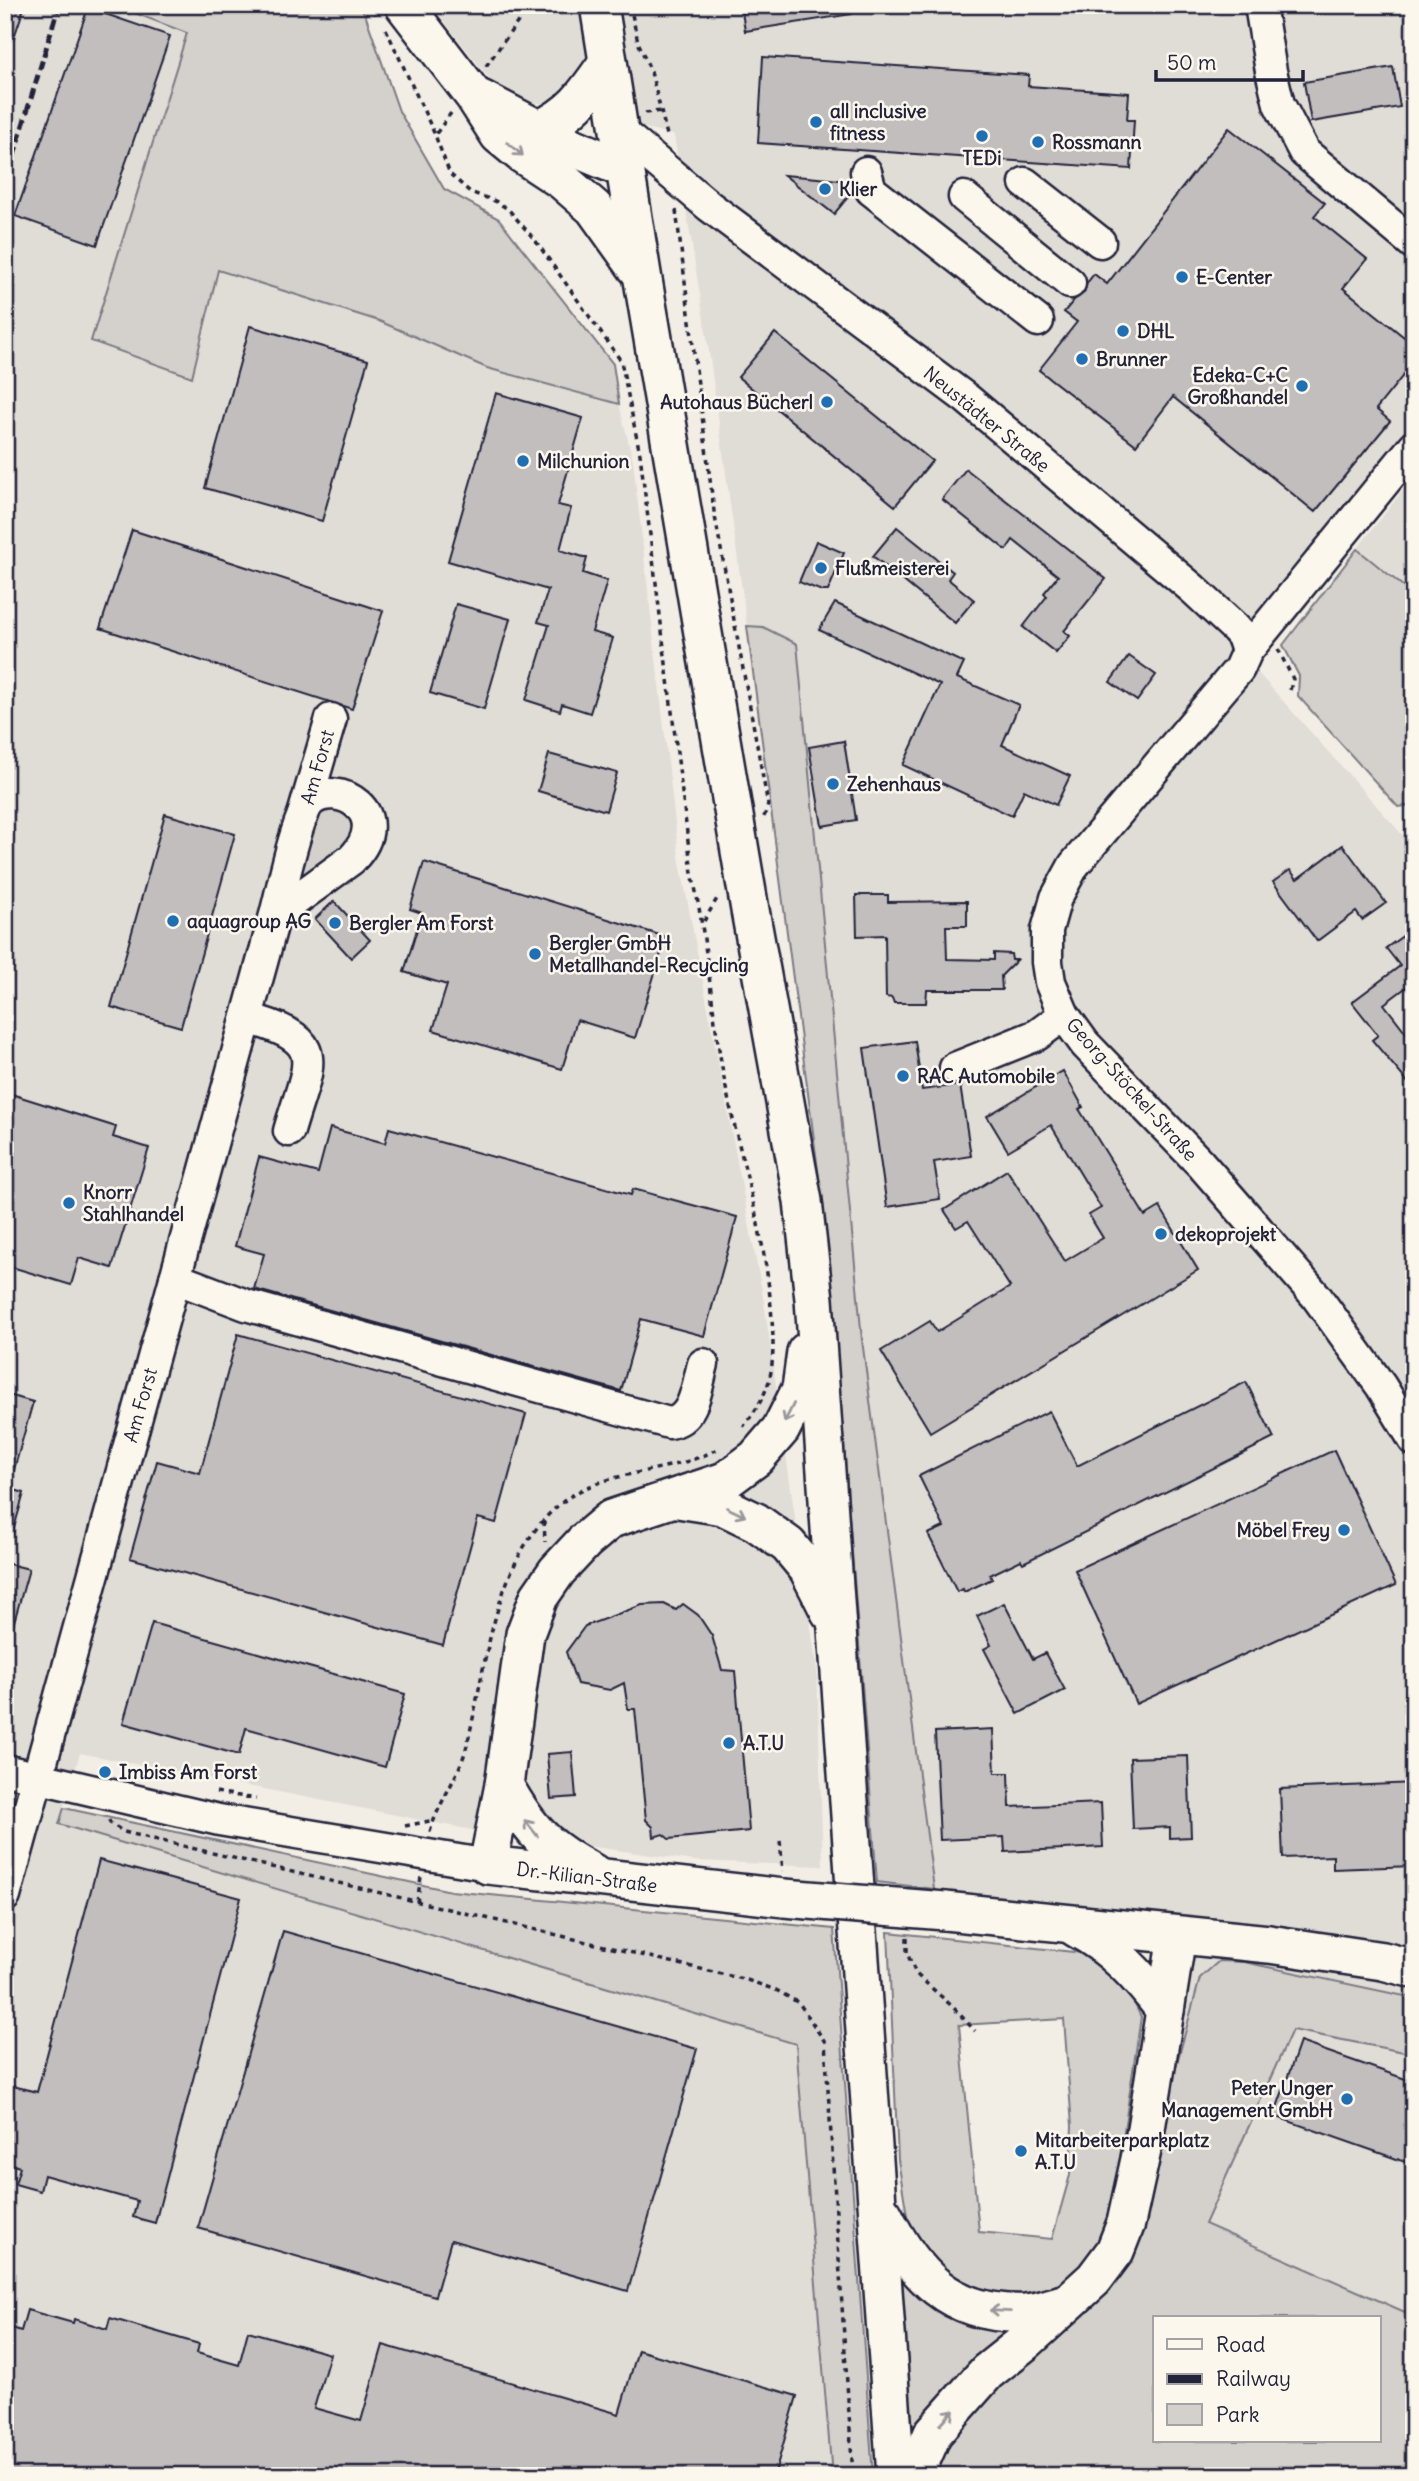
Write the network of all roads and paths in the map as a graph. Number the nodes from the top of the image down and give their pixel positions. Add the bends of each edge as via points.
1 (370, 5) edge
2 (530, 5) edge
3 (599, 5) edge
4 (630, 5) edge
5 (1260, 5) edge
6 (388, 15) edge
7 (608, 62) junction
8 (471, 90) junction
9 (538, 130) junction
10 (619, 130) junction
11 (435, 135) junction
12 (625, 169) junction
13 (866, 172) dead end
14 (672, 182) junction
15 (1025, 183) dead end
16 (964, 197) dead end
17 (1100, 242) dead end
18 (1414, 244) edge
19 (642, 274) junction
20 (1070, 284) dead end
21 (1038, 321) dead end
22 (1414, 446) edge
23 (1256, 640) junction
24 (1289, 694) dead end
25 (331, 719) dead end
26 (302, 816) junction
27 (760, 827) dead end
28 (1414, 827) edge
29 (1410, 831) dead end
30 (718, 897) dead end
31 (275, 915) junction
32 (703, 922) junction
33 (1064, 1015) junction
34 (247, 1018) junction
35 (955, 1069) dead end
36 (289, 1131) dead end
37 (175, 1278) junction
38 (814, 1299) junction
39 (703, 1364) dead end
40 (736, 1436) dead end
41 (1414, 1440) edge
42 (726, 1443) dead end
43 (670, 1497) junction
44 (837, 1627) junction
45 (5, 1770) edge
46 (37, 1778) junction
47 (504, 1785) junction
48 (107, 1810) dead end
49 (780, 1841) dead end
50 (428, 1843) dead end
51 (488, 1866) junction
52 (421, 1877) dead end
53 (606, 1880) junction
54 (784, 1887) junction
55 (5, 1896) edge
56 (417, 1902) junction
57 (1069, 1924) junction
58 (907, 1928) dead end
59 (1177, 1936) junction
60 (1414, 1969) edge
61 (1165, 2010) junction
62 (975, 2031) dead end
63 (879, 2207) junction
64 (1067, 2303) junction
65 (853, 2476) edge
66 (896, 2476) edge
67 (914, 2476) edge

1 - 6 path
2 - 8 path
3 - 7 main road
4 - 14 path via 668,138
5 - 18 street via 1279,104 1304,152
6 - 8 main road
6 - 11 path
7 - 9 main road via 575,106
7 - 10 main road
8 - 9 main road
8 - 11 path
8 -> 19 main road via 499,135 594,208
9 - 12 main road
10 - 12 main road
10 - 14 street, Neustädter Straße
11 - 32 path via 450,174 470,192 508,209 621,361 640,454 692,873
12 - 14 street, Neustädter Straße
12 - 19 main road
13 - 21 street via 871,190
14 - 23 street, Neustädter Straße via 967,399 1193,589 1242,636
14 - 27 path via 714,511 768,805
15 - 17 street
16 - 20 street
19 - 38 main road via 803,1201
22 - 23 street, Georg-Stöckel-Straße
23 - 24 path via 1287,663 1293,679
23 - 33 street, Georg-Stöckel-Straße via 1239,669 1067,875 1047,930 1050,982
25 - 26 street, Am Forst
26 - 31 street, Am Forst
26 - 31 street, Am Forst via 312,801 341,795 365,812 370,824 367,838 352,859
28 - 29 path
30 - 32 path
31 - 34 street, Am Forst
32 - 40 path via 727,1096 755,1204 774,1340 769,1381 757,1409
33 - 35 street via 1037,1035
33 - 41 street, Georg-Stöckel-Straße via 1085,1044 1200,1163 1316,1296 1381,1385
34 - 36 street via 286,1031 307,1052 307,1068
34 - 37 street, Am Forst
37 - 39 street via 252,1307 669,1423 685,1418
37 - 46 street, Am Forst
38 -> 43 main road via 801,1389 781,1429 756,1458 726,1481
38 - 44 main road
42 - 50 path via 696,1460 597,1484 569,1497 537,1529 508,1580 465,1752
43 -> 44 main road via 723,1506 788,1545 808,1569
43 - 47 main road via 611,1520 585,1541 539,1597 525,1634
44 - 63 main road
45 - 46 street, Dr.-Kilian-Straße
46 - 51 street, Dr.-Kilian-Straße via 219,1820
46 - 55 street, Am Forst
47 - 51 main road
53 -> 47 main road via 536,1835
48 - 56 path via 110,1823 124,1832
49 - 54 path
51 - 53 main road, Dr.-Kilian-Straße
52 - 56 path
53 - 54 main road, Dr.-Kilian-Straße
54 - 57 main road, Dr.-Kilian-Straße, bridge via 944,1912
56 - 65 path via 709,1969 776,1990 799,2003 825,2042
57 - 59 main road, Dr.-Kilian-Straße
57 - 61 main road via 1128,1965
58 - 62 path via 907,1953 916,1974
59 - 60 main road, Dr.-Kilian-Straße via 1269,1944
59 - 61 main road
61 - 64 main road via 1126,2223 1115,2251 1094,2279
64 -> 63 main road via 1026,2313 983,2310 950,2297 919,2273
63 - 66 main road
67 -> 64 main road via 933,2433 987,2372

